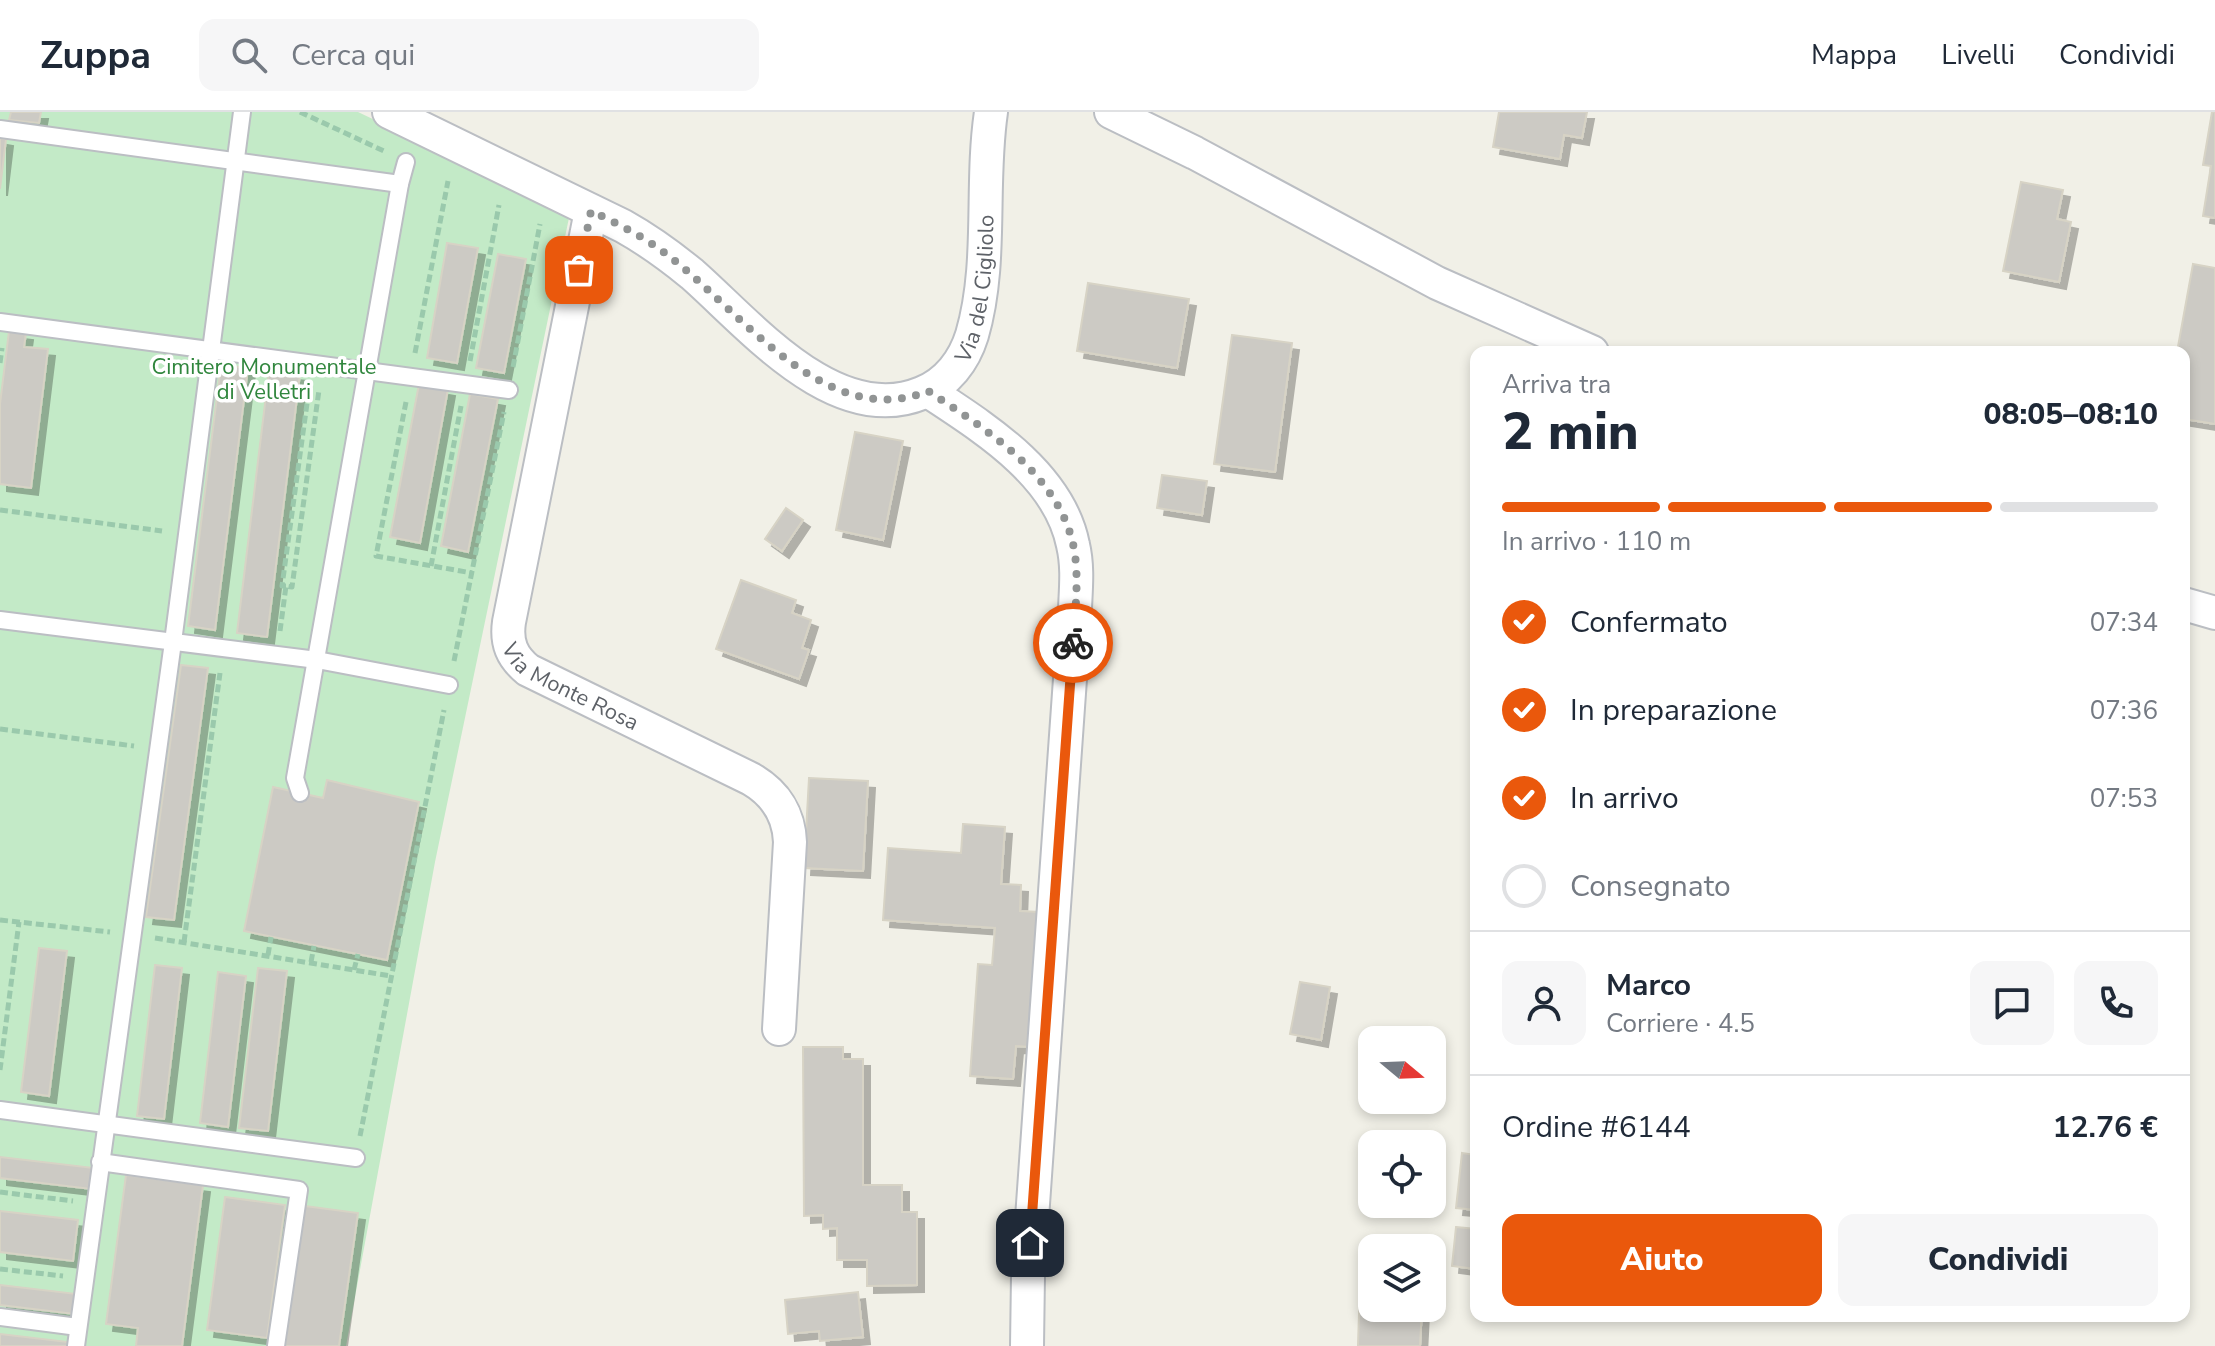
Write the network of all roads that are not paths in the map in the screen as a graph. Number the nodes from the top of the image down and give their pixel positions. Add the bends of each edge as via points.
1 (242, 112) edge
2 (389, 112) edge
3 (1111, 112) edge
4 (991, 115) edge
5 (0, 129) edge
6 (236, 162) junction
7 (406, 162) road end
8 (400, 184) junction
9 (591, 211) junction
10 (0, 322) edge
11 (1579, 346) edge
12 (211, 350) junction
13 (367, 371) junction
14 (509, 390) road end
15 (928, 391) junction
16 (2190, 606) edge
17 (2215, 613) edge
18 (0, 620) edge
19 (173, 642) junction
20 (317, 660) junction
21 (449, 685) road end
22 (300, 793) dead end
23 (779, 1029) dead end
24 (0, 1110) edge
25 (105, 1124) junction
26 (356, 1158) road end
27 (100, 1162) junction
28 (0, 1317) edge
29 (78, 1327) junction
30 (76, 1346) edge
31 (276, 1346) edge
32 (1027, 1346) edge

1 - 6 lane
2 - 9 street
3 - 11 street via 1437,283
4 - 15 street, Via del Cigliolo via 983,271 975,321 955,368
5 - 6 lane
6 - 8 lane
6 - 12 lane
7 - 8 lane
8 - 13 lane
9 - 15 street via 656,245 776,351 816,379 870,399 907,398
9 - 23 street, Via Monte Rosa via 509,622 511,652 528,670 751,779 778,803 790,842
10 - 12 lane
12 - 13 lane
12 - 19 lane
13 - 14 lane
13 - 20 lane
15 - 32 street via 984,429 1035,475 1062,512 1074,547 1075,608
16 - 17 street
18 - 19 lane
19 - 20 lane
19 - 25 lane
20 - 21 lane
20 - 22 lane via 295,778
24 - 25 lane
25 - 26 lane
25 - 27 lane
27 - 29 lane
27 - 31 lane via 299,1190
28 - 29 lane
29 - 30 lane

